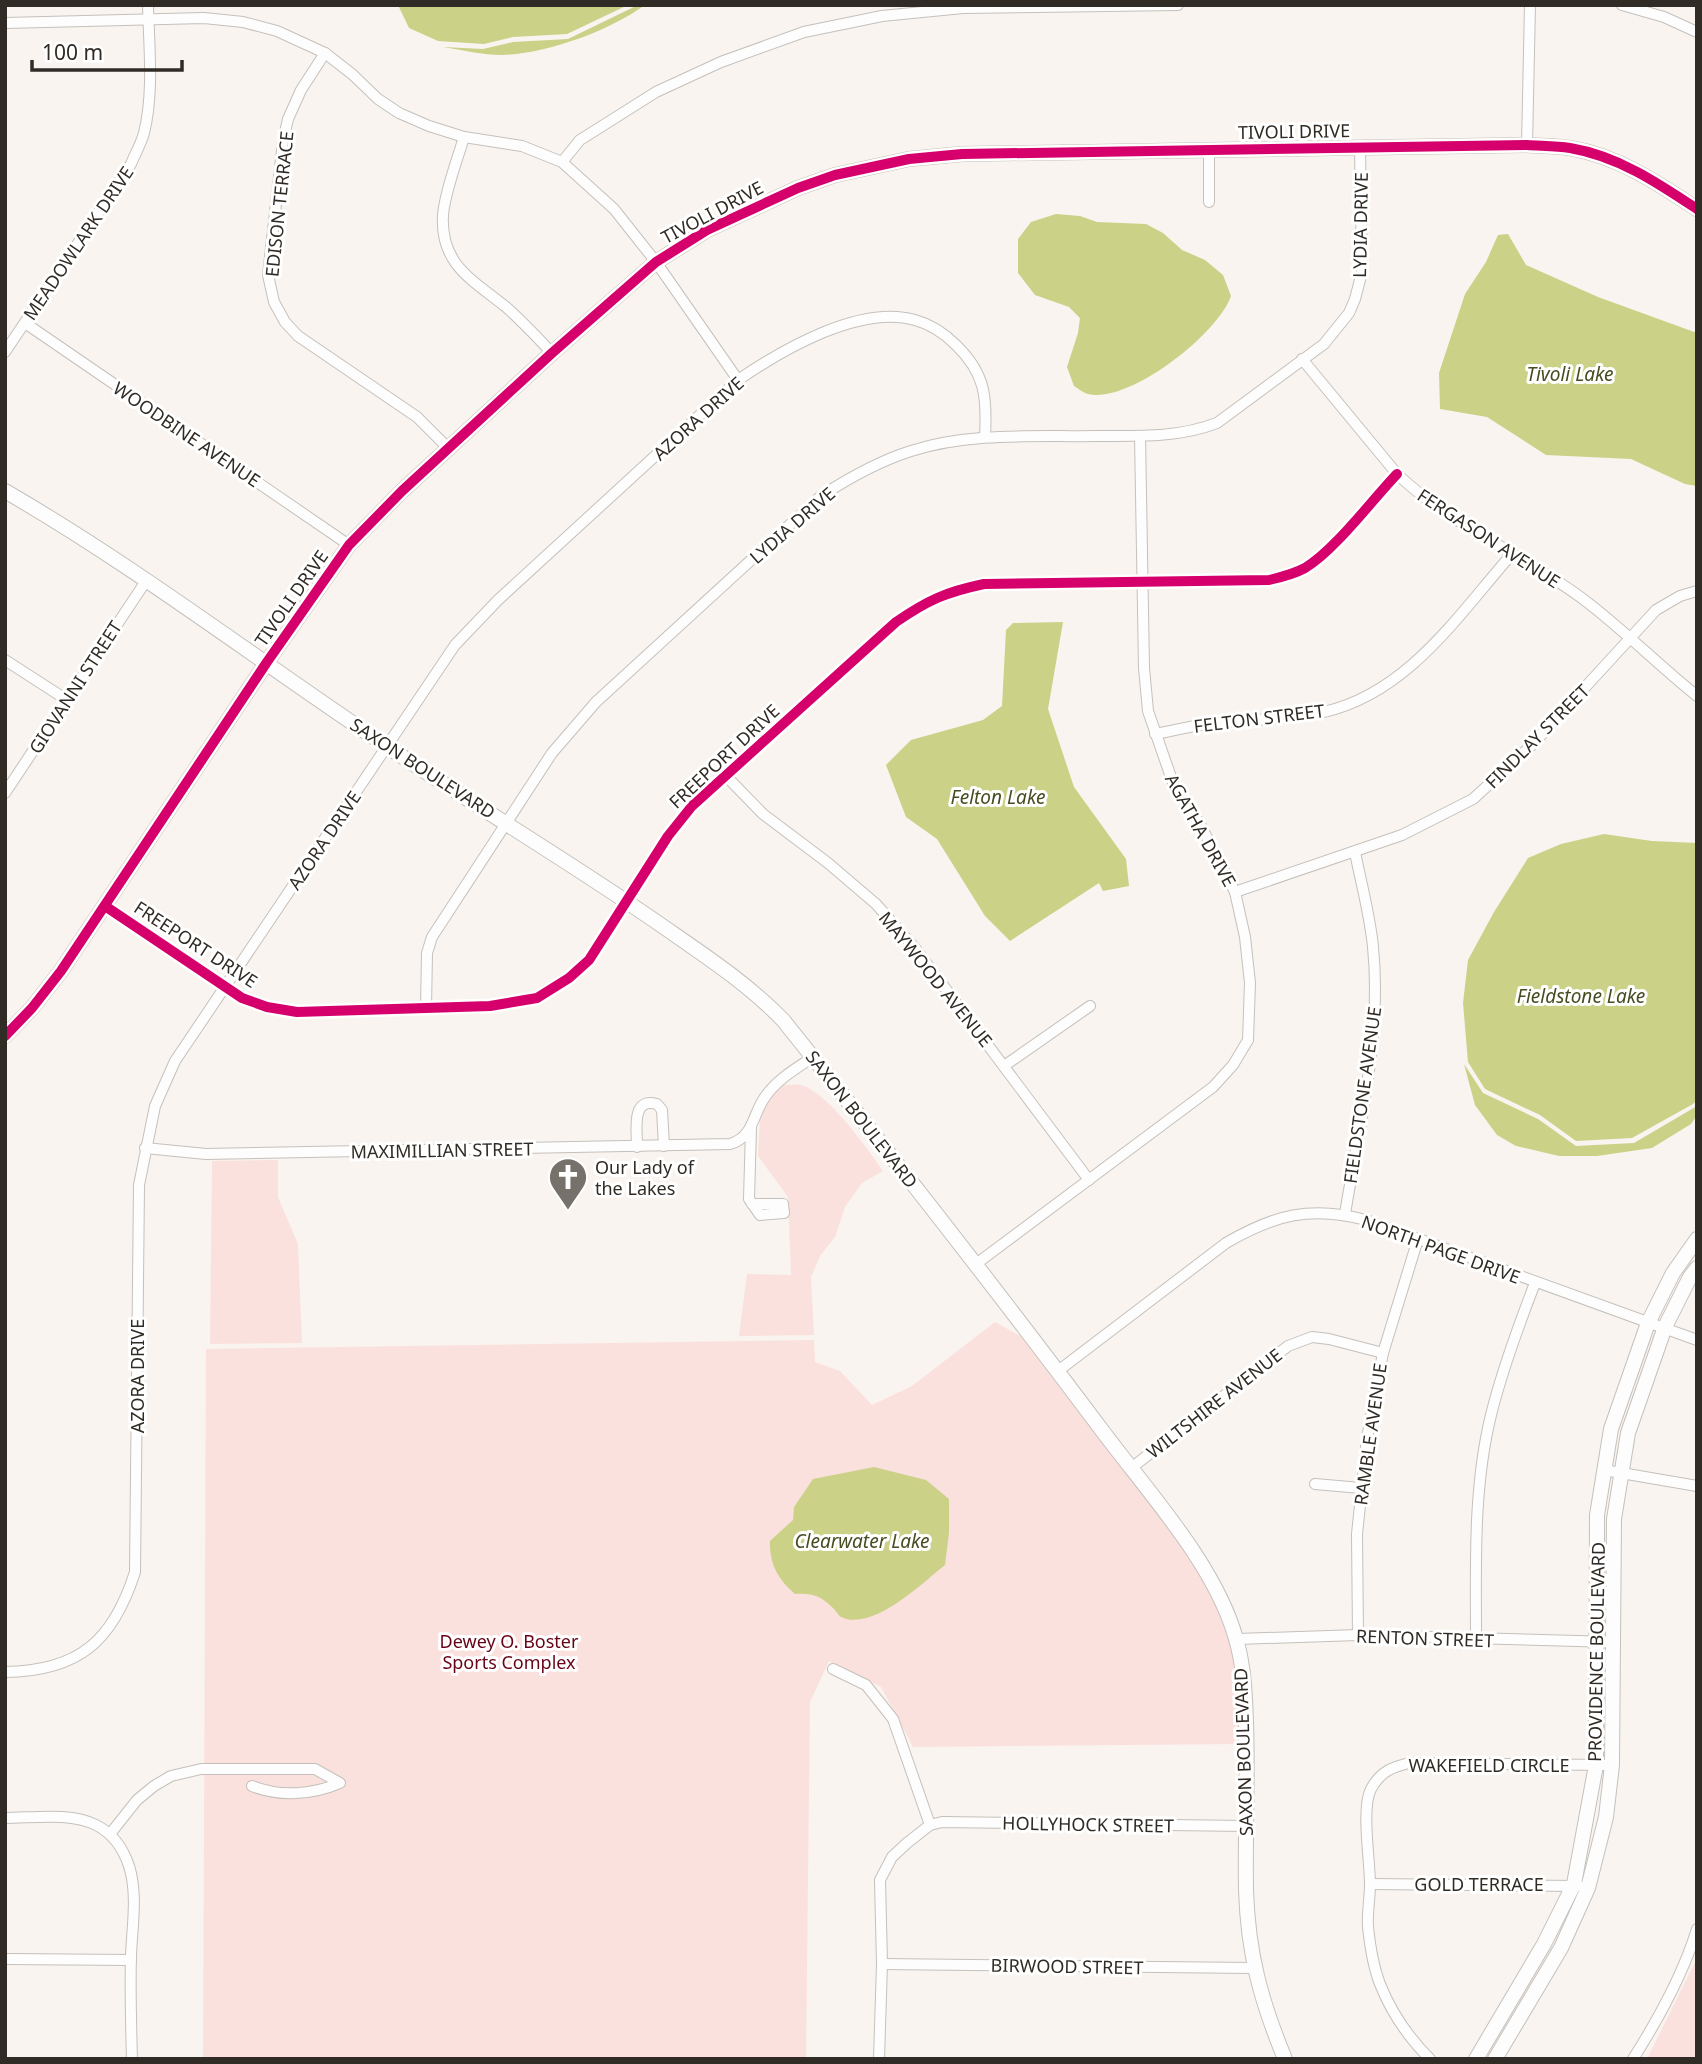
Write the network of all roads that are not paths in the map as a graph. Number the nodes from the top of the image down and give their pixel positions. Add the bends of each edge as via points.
1 (148, 5) edge
2 (163, 5) edge
3 (1178, 5) edge
4 (1530, 5) edge
5 (1622, 5) edge
6 (1133, 6) edge
7 (149, 19) junction
8 (162, 19) junction
9 (5, 23) edge
10 (1697, 32) edge
11 (325, 53) junction
12 (464, 137) junction
13 (1527, 145) junction
14 (1360, 148) junction
15 (1209, 149) junction
16 (562, 162) junction
17 (1209, 202) dead end
18 (1697, 209) edge
19 (656, 262) junction
20 (25, 323) junction
21 (5, 352) edge
22 (552, 353) junction
23 (1302, 359) junction
24 (738, 380) junction
25 (1140, 436) junction
26 (985, 437) junction
27 (448, 448) junction
28 (1397, 474) junction
29 (5, 491) edge
30 (349, 545) junction
31 (1512, 554) junction
32 (1143, 580) junction
33 (146, 581) junction
34 (1697, 592) edge
35 (1630, 639) junction
36 (5, 660) edge
37 (267, 662) junction
38 (1697, 696) edge
39 (67, 700) junction
40 (1155, 734) junction
41 (387, 746) junction
42 (726, 776) junction
43 (5, 793) edge
44 (506, 823) junction
45 (1355, 852) junction
46 (1236, 892) junction
47 (627, 901) junction
48 (105, 906) junction
49 (227, 985) junction
50 (1090, 1006) dead end
51 (426, 1008) junction
52 (5, 1036) edge
53 (813, 1057) junction
54 (1004, 1066) junction
55 (751, 1128) junction
56 (664, 1146) junction
57 (637, 1147) junction
58 (145, 1148) junction
59 (1089, 1180) junction
60 (752, 1204) dead end
61 (1345, 1214) junction
62 (1418, 1239) junction
63 (1697, 1239) edge
64 (976, 1264) junction
65 (1697, 1268) edge
66 (1535, 1283) junction
67 (1648, 1323) junction
68 (1665, 1327) junction
69 (1697, 1340) edge
70 (1382, 1353) junction
71 (1058, 1371) junction
72 (1130, 1468) junction
73 (1604, 1470) junction
74 (1621, 1474) junction
75 (1315, 1484) dead end
76 (1697, 1486) edge
77 (1361, 1488) junction
78 (1358, 1635) junction
79 (1237, 1639) junction
80 (1476, 1639) junction
81 (1605, 1642) junction
82 (833, 1669) dead end
83 (5, 1672) edge
84 (1596, 1765) junction
85 (1612, 1765) junction
86 (252, 1786) dead end
87 (5, 1818) edge
88 (929, 1825) junction
89 (1246, 1826) junction
90 (110, 1834) junction
91 (1370, 1884) junction
92 (1581, 1886) junction
93 (1697, 1929) edge
94 (5, 1959) edge
95 (131, 1960) junction
96 (881, 1964) junction
97 (1253, 1968) junction
98 (131, 2059) edge
99 (879, 2059) edge
100 (1285, 2059) edge
101 (1430, 2059) edge
102 (1476, 2059) edge
103 (1495, 2059) edge
104 (1633, 2059) edge

1 - 7 street, MEADOWLARK DRIVE
2 - 8 street
3 - 6 street
4 - 13 street
5 - 10 street
6 - 16 street via 963,8 882,16 804,32 656,92 580,140
7 - 8 street
7 - 9 street
7 - 20 street, MEADOWLARK DRIVE via 150,73 143,135 131,164
8 - 11 street via 243,22 277,31
11 - 12 street via 399,113
11 - 27 street, EDISON TERRACE via 300,90 283,141 268,275 274,302 298,336 416,417
12 - 16 street via 522,146
12 - 22 street via 443,213 449,254 460,271
13 - 14 main road, TIVOLI DRIVE
13 - 18 main road, TIVOLI DRIVE via 1570,148 1610,159
14 - 15 main road, TIVOLI DRIVE
14 - 23 street, LYDIA DRIVE via 1362,272 1355,299 1335,332
15 - 17 street
15 - 19 main road, TIVOLI DRIVE via 909,159 798,188 708,230
16 - 19 street via 614,209
19 - 22 main road, TIVOLI DRIVE
19 - 24 street
20 - 21 street, MEADOWLARK DRIVE
20 - 30 street, WOODBINE AVENUE
22 - 27 main road, TIVOLI DRIVE
23 - 25 street, LYDIA DRIVE via 1217,424
23 - 28 street, FERGASON AVENUE
24 - 26 street, AZORA DRIVE via 770,358 840,326 876,317 912,318 964,352 987,402
24 - 41 street, AZORA DRIVE via 498,600 455,645
25 - 26 street, LYDIA DRIVE
25 - 32 street, AGATHA DRIVE
26 - 44 street, LYDIA DRIVE via 911,451 858,473 821,496 596,702 552,753
27 - 30 main road, TIVOLI DRIVE
28 - 31 street, FERGASON AVENUE via 1459,522
28 - 32 street, FREEPORT DRIVE via 1328,550 1290,575 1269,580
29 - 33 main road, SAXON BOULEVARD
30 - 37 main road, TIVOLI DRIVE
31 - 35 street, FERGASON AVENUE via 1583,599
31 - 40 street, FELTON STREET via 1415,664 1366,697 1305,715
32 - 40 street, AGATHA DRIVE via 1144,668
32 - 42 street, FREEPORT DRIVE via 984,584 927,601 896,622
33 - 37 main road, SAXON BOULEVARD
33 - 39 street, GIOVANNI STREET
34 - 35 street, FINDLAY STREET via 1679,596 1656,610
35 - 38 street, FERGASON AVENUE
35 - 45 street, FINDLAY STREET via 1533,744 1473,799 1402,835
36 - 39 street
37 - 41 main road, SAXON BOULEVARD
37 - 48 main road, TIVOLI DRIVE
39 - 43 street, GIOVANNI STREET
40 - 46 street, AGATHA DRIVE via 1173,783
41 - 44 main road, SAXON BOULEVARD
41 - 49 street, AZORA DRIVE
42 - 47 street, FREEPORT DRIVE via 692,806 668,836
42 - 54 street, MAYWOOD AVENUE via 763,814 876,904
44 - 47 main road, SAXON BOULEVARD
44 - 51 street, LYDIA DRIVE via 432,937 427,953
45 - 46 street, FINDLAY STREET
45 - 61 street, FIELDSTONE AVENUE via 1373,946 1375,993
46 - 59 street, AGATHA DRIVE via 1250,983 1248,1040 1213,1087
47 - 51 street, FREEPORT DRIVE via 589,960 537,998 491,1006
47 - 53 main road, SAXON BOULEVARD via 761,997
48 - 49 street, FREEPORT DRIVE
48 - 52 main road, TIVOLI DRIVE via 61,971
49 - 51 street, FREEPORT DRIVE via 242,998 297,1012
49 - 58 street, AZORA DRIVE via 175,1061 155,1106
50 - 54 street
53 - 55 street via 765,1095
53 - 64 main road, SAXON BOULEVARD
54 - 59 street, MAYWOOD AVENUE
55 - 56 street, MAXIMILLIAN STREET via 730,1144
55 - 60 street
56 - 57 street, MAXIMILLIAN STREET
56 - 57 street via 662,1110 648,1102 638,1110
57 - 58 street, MAXIMILLIAN STREET via 206,1154
58 - 83 street, AZORA DRIVE via 138,1223 135,1572 122,1610 86,1651 69,1662 29,1672
59 - 64 street, AGATHA DRIVE
61 - 62 street, NORTH PAGE DRIVE
61 - 71 street, NORTH PAGE DRIVE via 1304,1212 1253,1228
62 - 66 street, NORTH PAGE DRIVE
62 - 70 street, RAMBLE AVENUE
63 - 67 main road, PROVIDENCE BOULEVARD via 1673,1273
64 - 71 main road, SAXON BOULEVARD
65 - 68 main road, PROVIDENCE BOULEVARD
66 - 67 street, NORTH PAGE DRIVE
66 - 80 street via 1490,1418 1478,1508
67 - 68 street, NORTH PAGE DRIVE
67 - 73 main road, PROVIDENCE BOULEVARD via 1611,1429
68 - 69 street, NORTH PAGE DRIVE
68 - 74 main road, PROVIDENCE BOULEVARD via 1628,1433
70 - 72 street, WILTSHIRE AVENUE via 1312,1337 1288,1346
70 - 77 street, RAMBLE AVENUE
71 - 72 main road, SAXON BOULEVARD
72 - 79 main road, SAXON BOULEVARD via 1206,1573
73 - 74 street
73 - 81 main road, PROVIDENCE BOULEVARD via 1597,1514
74 - 76 street
74 - 81 main road, PROVIDENCE BOULEVARD
75 - 77 street
77 - 78 street, RAMBLE AVENUE
78 - 79 street, RENTON STREET
78 - 80 street, RENTON STREET
79 - 89 main road, SAXON BOULEVARD via 1245,1699
80 - 81 street, RENTON STREET
81 - 84 main road, PROVIDENCE BOULEVARD
81 - 85 main road, PROVIDENCE BOULEVARD
82 - 88 street via 866,1685 893,1719
84 - 85 street, WAKEFIELD CIRCLE
84 - 91 street, WAKEFIELD CIRCLE via 1409,1763 1391,1768 1375,1783 1367,1805
84 - 92 main road, PROVIDENCE BOULEVARD
85 - 92 main road, PROVIDENCE BOULEVARD via 1606,1817
86 - 90 street via 284,1794 340,1783 315,1769 201,1769 171,1776 154,1786
87 - 90 street via 67,1818
88 - 89 street, HOLLYHOCK STREET
88 - 96 street via 892,1857 880,1880
89 - 97 main road, SAXON BOULEVARD
90 - 95 street via 128,1864 133,1885
91 - 92 street, GOLD TERRACE
91 - 101 street, WAKEFIELD CIRCLE via 1367,1923 1380,1983 1392,2010
92 - 102 main road, PROVIDENCE BOULEVARD
92 - 103 main road, PROVIDENCE BOULEVARD via 1561,1948
93 - 104 street via 1654,2026
94 - 95 street
95 - 98 street
96 - 97 street, BIRWOOD STREET
96 - 99 street
97 - 100 main road, SAXON BOULEVARD

